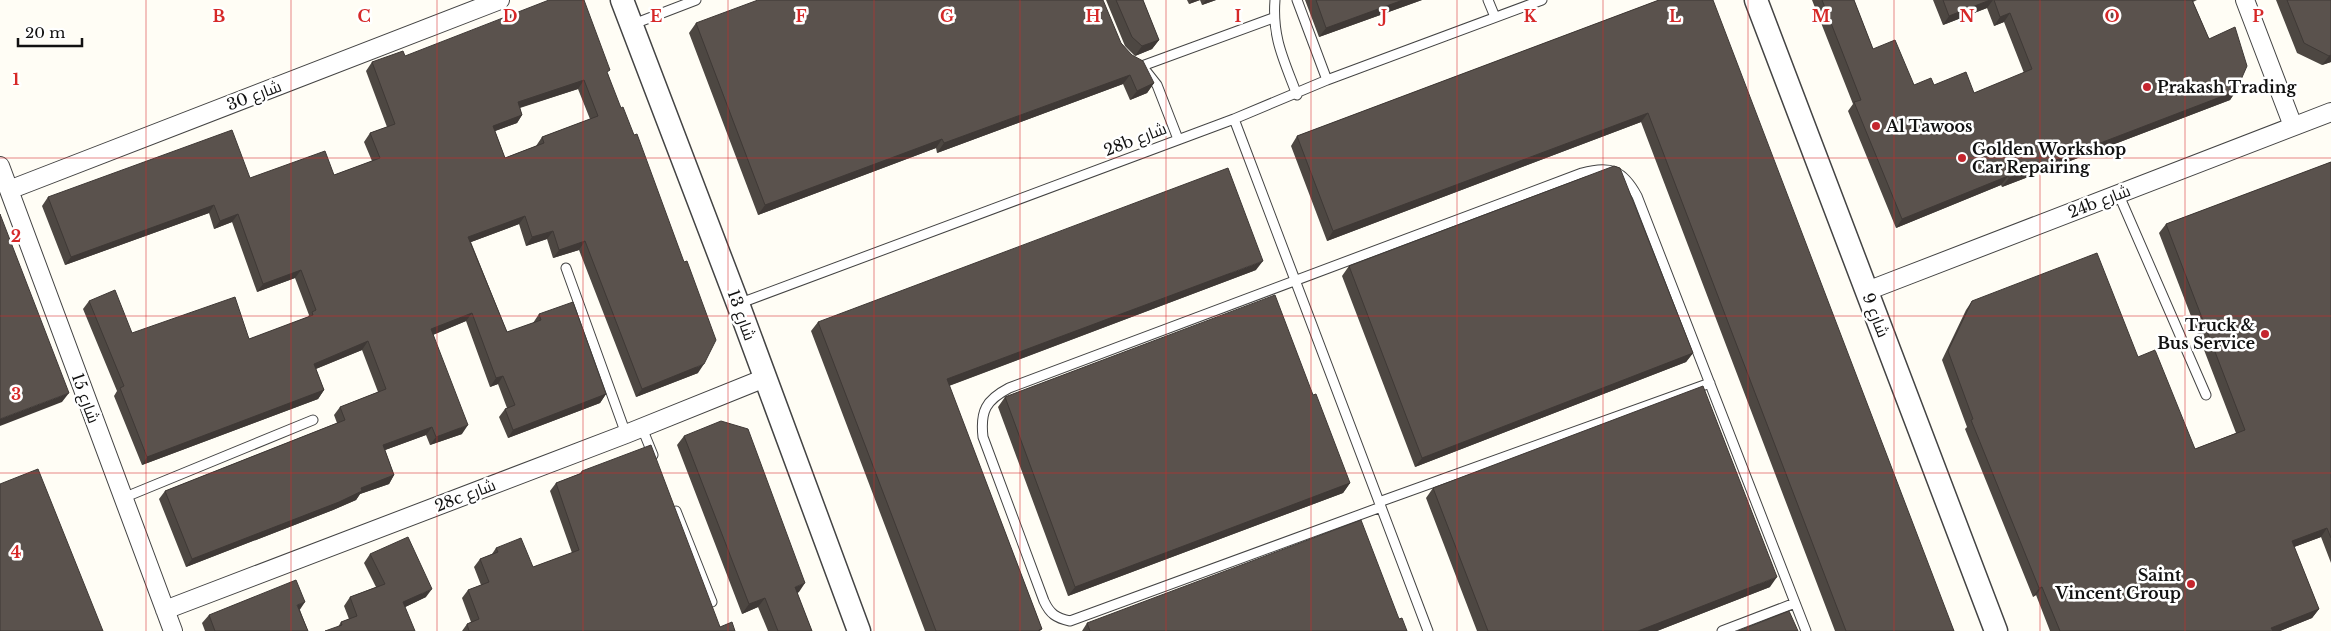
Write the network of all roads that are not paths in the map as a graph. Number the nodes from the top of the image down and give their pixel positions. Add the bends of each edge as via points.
1 (500, 0) edge
2 (622, 0) edge
3 (696, 0) edge
4 (1275, 0) edge
5 (1297, 0) edge
6 (1488, 0) edge
7 (1542, 0) edge
8 (1756, 0) edge
9 (2245, 0) edge
10 (1495, 17) junction
11 (1273, 18) junction
12 (631, 25) junction
13 (1130, 60) edge
14 (1142, 66) junction
15 (1327, 80) junction
16 (1297, 94) junction
17 (2331, 112) edge
18 (1234, 119) junction
19 (2293, 126) junction
20 (1178, 139) junction
21 (0, 166) edge
22 (9, 190) junction
23 (2118, 193) junction
24 (566, 268) dead end
25 (1295, 281) junction
26 (1867, 291) junction
27 (738, 304) junction
28 (765, 378) junction
29 (1710, 383) junction
30 (2206, 395) dead end
31 (312, 420) dead end
32 (634, 431) junction
33 (657, 463) edge
34 (123, 498) junction
35 (671, 500) edge
36 (1380, 504) junction
37 (712, 602) edge
38 (1795, 603) junction
39 (165, 610) junction
40 (173, 631) edge
41 (859, 631) edge
42 (1428, 631) edge
43 (1722, 631) edge
44 (1806, 631) edge
45 (1996, 631) edge

1 - 22 street, شارع 30
2 - 12 street, شارع 13
3 - 12 lane
4 - 11 lane
5 - 15 lane
6 - 10 lane
7 - 10 lane, 28b شارع
8 - 26 street, شارع 9
9 - 19 street
10 - 15 lane, 28b شارع
11 - 14 lane
11 - 16 lane via 1276,39
12 - 27 street, شارع 13
13 - 14 lane
14 - 20 lane via 1157,85
15 - 16 lane, 28b شارع
16 - 18 lane, 28b شارع
17 - 19 street, 24b شارع
18 - 20 lane, 28b شارع
18 - 25 lane
19 - 23 street, 24b شارع
20 - 27 lane, 28b شارع
21 - 22 street, شارع 15
22 - 34 street, شارع 15
23 - 26 street, 24b شارع
23 - 30 lane
24 - 32 lane
25 - 29 lane via 1582,173 1598,169 1615,171 1629,181 1637,196
25 - 36 lane
25 - 36 lane via 1009,388 995,395 985,407 981,422 983,437 1044,600 1058,619 1070,622 1082,619
26 - 45 street, شارع 9
27 - 28 street, شارع 13
28 - 32 street, 28c شارع
28 - 41 street, شارع 13
29 - 36 lane
29 - 38 lane
31 - 34 lane
32 - 33 lane
32 - 39 street, 28c شارع
34 - 39 street, شارع 15
35 - 37 lane
36 - 42 lane
38 - 43 lane
38 - 44 lane
39 - 40 street, شارع 15

